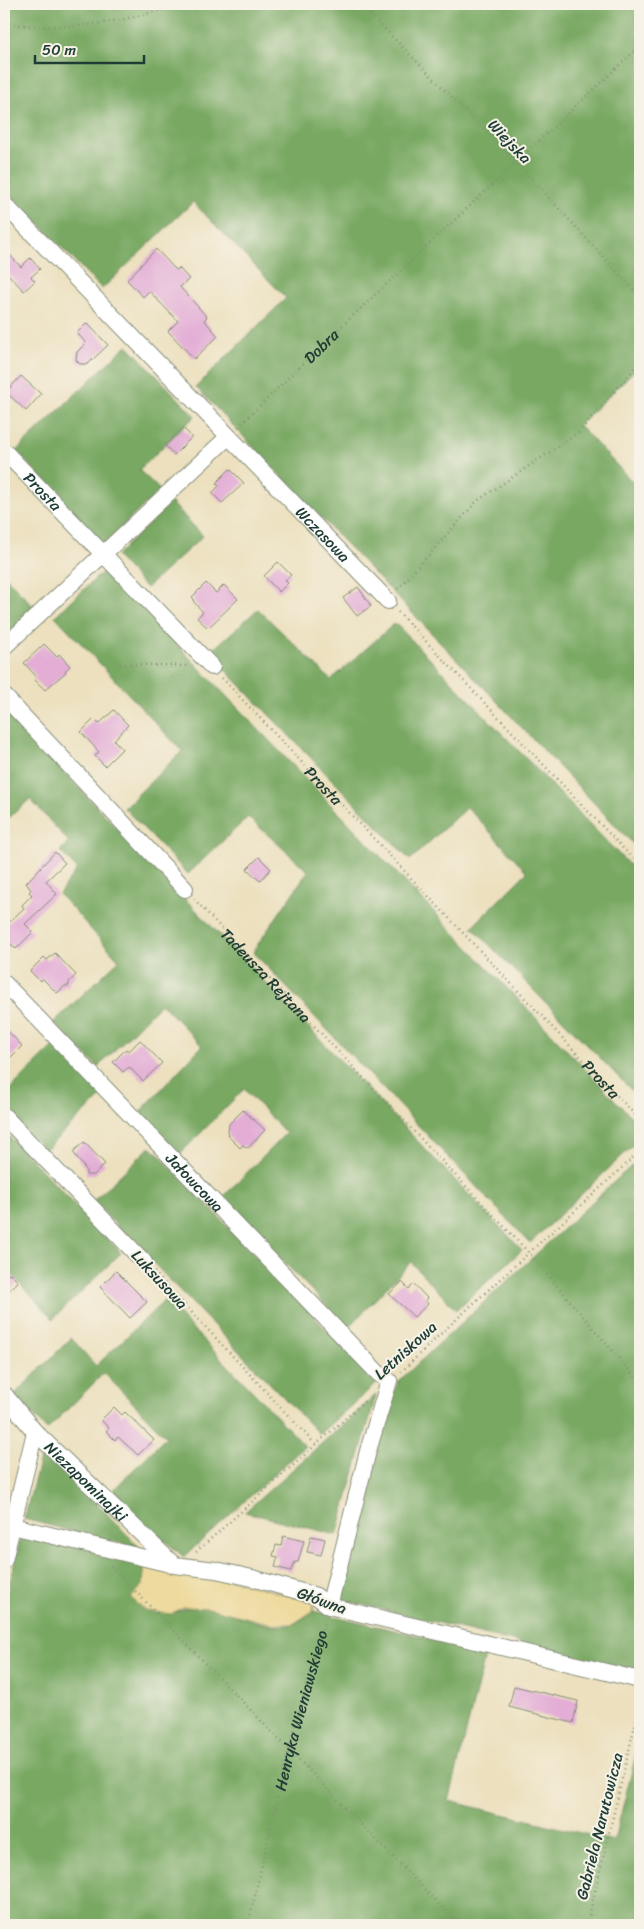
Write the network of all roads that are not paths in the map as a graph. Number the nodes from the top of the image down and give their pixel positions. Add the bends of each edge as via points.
1 (4, 204) edge
2 (228, 437) junction
3 (4, 451) edge
4 (102, 555) junction
5 (388, 601) road end
6 (4, 647) edge
7 (212, 667) road end
8 (4, 696) edge
9 (185, 889) road end
10 (4, 983) edge
11 (4, 1116) edge
12 (144, 1262) road end
13 (4, 1394) edge
14 (35, 1432) junction
15 (8, 1525) edge
16 (4, 1560) edge
17 (180, 1565) junction
18 (329, 1606) junction
19 (640, 1680) edge

1 - 2 street, Wczasowa
2 - 4 street
2 - 5 street, Wczasowa
3 - 4 street, Prosta
4 - 6 street
4 - 7 street, Prosta
8 - 9 street
10 - 18 street, Jałowcowa via 389,1381
11 - 12 street, Luksusowa
13 - 14 street, Niezapominajki
14 - 15 street
14 - 17 street, Niezapominajki
15 - 16 street
15 - 17 street, Główna
17 - 18 street, Główna via 252,1578 316,1596
18 - 19 street, Główna

